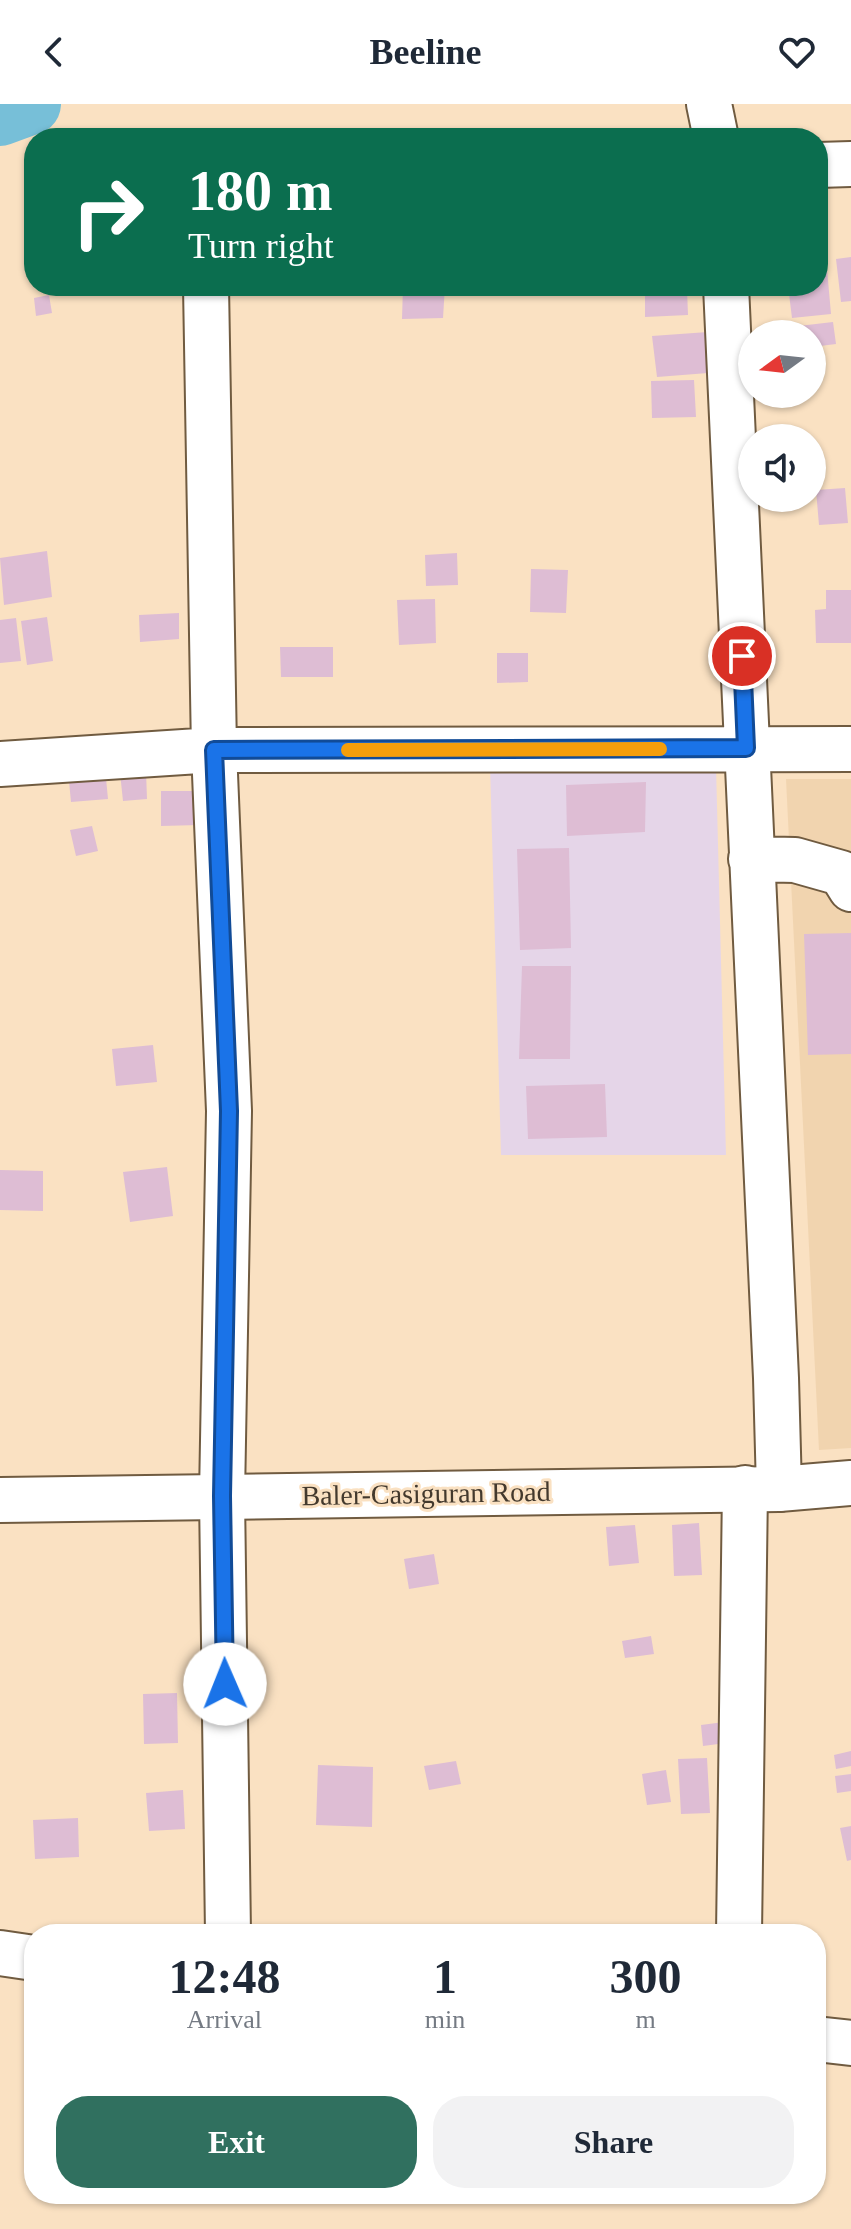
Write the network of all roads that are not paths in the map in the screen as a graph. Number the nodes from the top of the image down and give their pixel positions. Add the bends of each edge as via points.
1 (709, 104) edge
2 (714, 128) edge
3 (851, 164) edge
4 (828, 165) edge
5 (206, 296) edge
6 (726, 296) edge
7 (746, 748) junction
8 (851, 749) edge
9 (214, 750) junction
10 (0, 764) edge
11 (751, 859) junction
12 (850, 887) edge
13 (851, 1483) edge
14 (762, 1489) junction
15 (222, 1496) junction
16 (0, 1500) edge
17 (228, 1924) edge
18 (740, 1924) edge
19 (0, 1953) edge
20 (24, 1957) edge
21 (826, 2040) edge
22 (851, 2043) edge

1 - 2 street
3 - 4 street
5 - 9 street
6 - 7 street
7 - 8 street
7 - 9 street
7 - 11 street
9 - 10 street
9 - 15 street via 229,1111
11 - 12 street via 795,860 841,873
11 - 14 street via 776,1378
13 - 14 street, Baler-Casiguran Road
14 - 15 street, Baler-Casiguran Road
14 - 18 street
15 - 16 street, Baler-Casiguran Road
15 - 17 street
19 - 20 street
21 - 22 street

